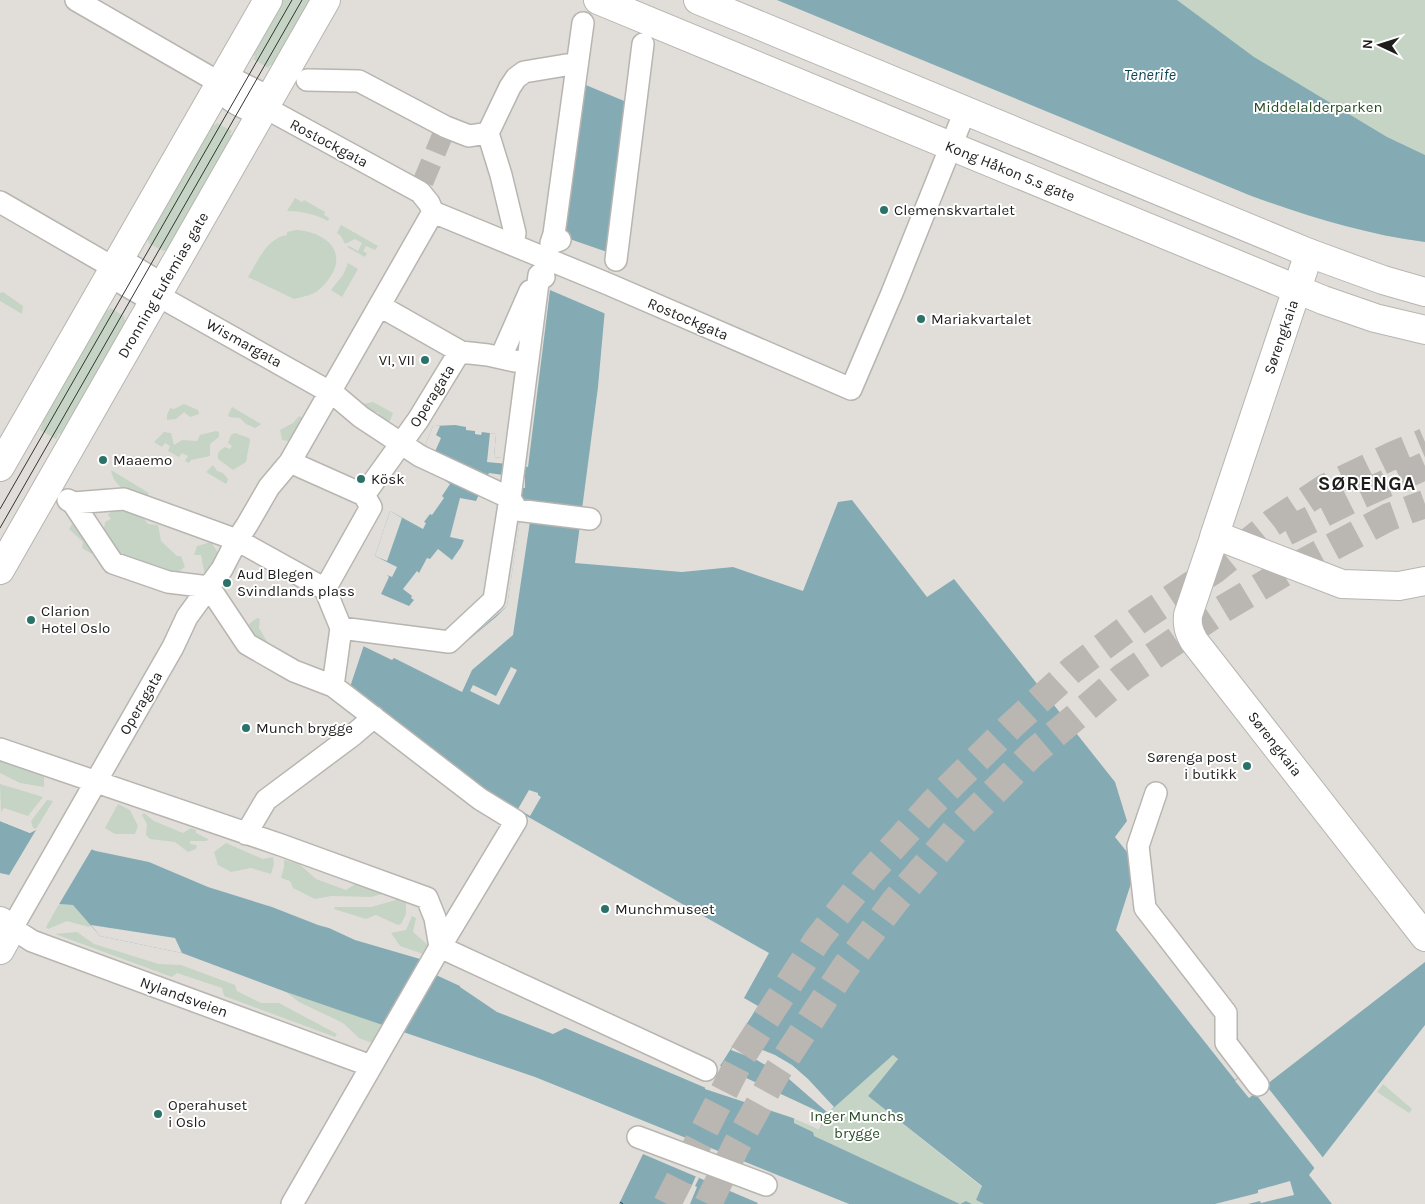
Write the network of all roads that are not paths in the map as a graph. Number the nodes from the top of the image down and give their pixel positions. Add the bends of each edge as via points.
1 (76, 0) edge
2 (268, 0) edge
3 (326, 0) edge
4 (598, 0) edge
5 (698, 0) edge
6 (583, 24) dead end
7 (643, 44) dead end
8 (577, 66) junction
9 (307, 80) dead end
10 (220, 83) junction
11 (264, 107) junction
12 (965, 110) junction
13 (488, 133) junction
14 (950, 146) junction
15 (0, 202) edge
16 (433, 212) junction
17 (560, 240) dead end
18 (513, 245) junction
19 (1309, 253) junction
20 (616, 260) dead end
21 (114, 268) junction
22 (1358, 271) junction
23 (1425, 273) edge
24 (1297, 289) junction
25 (1425, 292) edge
26 (158, 294) junction
27 (380, 306) junction
28 (1425, 330) edge
29 (461, 352) junction
30 (501, 357) junction
31 (527, 364) junction
32 (330, 392) junction
33 (401, 443) junction
34 (290, 462) junction
35 (0, 467) edge
36 (364, 495) junction
37 (516, 504) junction
38 (590, 519) dead end
39 (242, 533) junction
40 (1214, 536) junction
41 (0, 570) edge
42 (1425, 581) edge
43 (209, 587) junction
44 (325, 589) junction
45 (341, 628) junction
46 (333, 686) junction
47 (374, 717) junction
48 (0, 749) edge
49 (105, 785) junction
50 (1156, 793) dead end
51 (246, 834) junction
52 (4, 933) edge
53 (1425, 937) edge
54 (440, 947) junction
55 (375, 1059) junction
56 (706, 1070) dead end
57 (1258, 1086) dead end
58 (638, 1137) dead end
59 (766, 1185) dead end
60 (292, 1204) edge

1 - 10 street, Rostockgata
2 - 10 main road
3 - 11 main road, Dronning Eufemias gate
4 - 14 main road, Kong Håkon 5.s gate
5 - 12 main road
6 - 8 street
7 - 20 street
8 - 13 street via 524,72 516,78
8 - 17 street via 551,243
9 - 13 street via 359,80 446,127 469,136
10 - 11 street, Rostockgata via 233,79 261,93
10 - 21 main road
11 - 16 street, Rostockgata via 419,185
11 - 26 main road, Dronning Eufemias gate
12 - 14 street, Rostockgata
12 - 19 main road
13 - 18 street via 515,233
14 - 18 street, Rostockgata via 850,389
14 - 24 main road, Kong Håkon 5.s gate
15 - 21 street, Wismargata
16 - 18 street, Rostockgata
16 - 27 street, Operagata
19 - 22 main road
19 - 24 main road, Sørengkaia
21 - 26 street, Wismargata via 118,281 146,297
21 - 35 main road
22 - 23 main road
22 - 25 main road
24 - 28 main road, Kong Håkon 5.s gate via 1375,318
24 - 40 main road, Sørengkaia
26 - 32 street, Wismargata
26 - 41 main road, Dronning Eufemias gate
27 - 29 street, Operagata
27 - 32 street, Operagata
29 - 30 street
29 - 33 street, Operagata
30 - 31 street
30 - 31 street via 542,271
31 - 37 street via 514,471
32 - 33 street, Operagata
32 - 34 street, Operagata
33 - 36 street, Operagata
33 - 37 street, Operagata via 420,456
34 - 36 street
34 - 39 street, Operagata via 269,487
36 - 44 street via 371,506
37 - 38 street, Operagata
37 - 45 street via 506,565 494,600 449,642 408,640
39 - 43 street, Operagata
39 - 43 street via 124,499 71,502 112,563 168,582
39 - 44 street
40 - 42 main road via 1342,584 1399,586
40 - 53 main road, Sørengkaia via 1188,615 1189,633
43 - 46 street via 247,644 294,671
43 - 49 street, Operagata via 187,617
44 - 45 street
45 - 46 street
46 - 47 street
47 - 51 street via 266,800
47 - 54 street via 480,799 516,821
48 - 49 street
49 - 51 street
49 - 52 street, Operagata via 75,818 29,898
50 - 57 street via 1138,846 1145,908 1226,1013 1226,1043
51 - 54 street via 426,898 435,918
52 - 55 street, Nylandsveien
54 - 55 street
54 - 56 street
55 - 60 street
58 - 59 street

